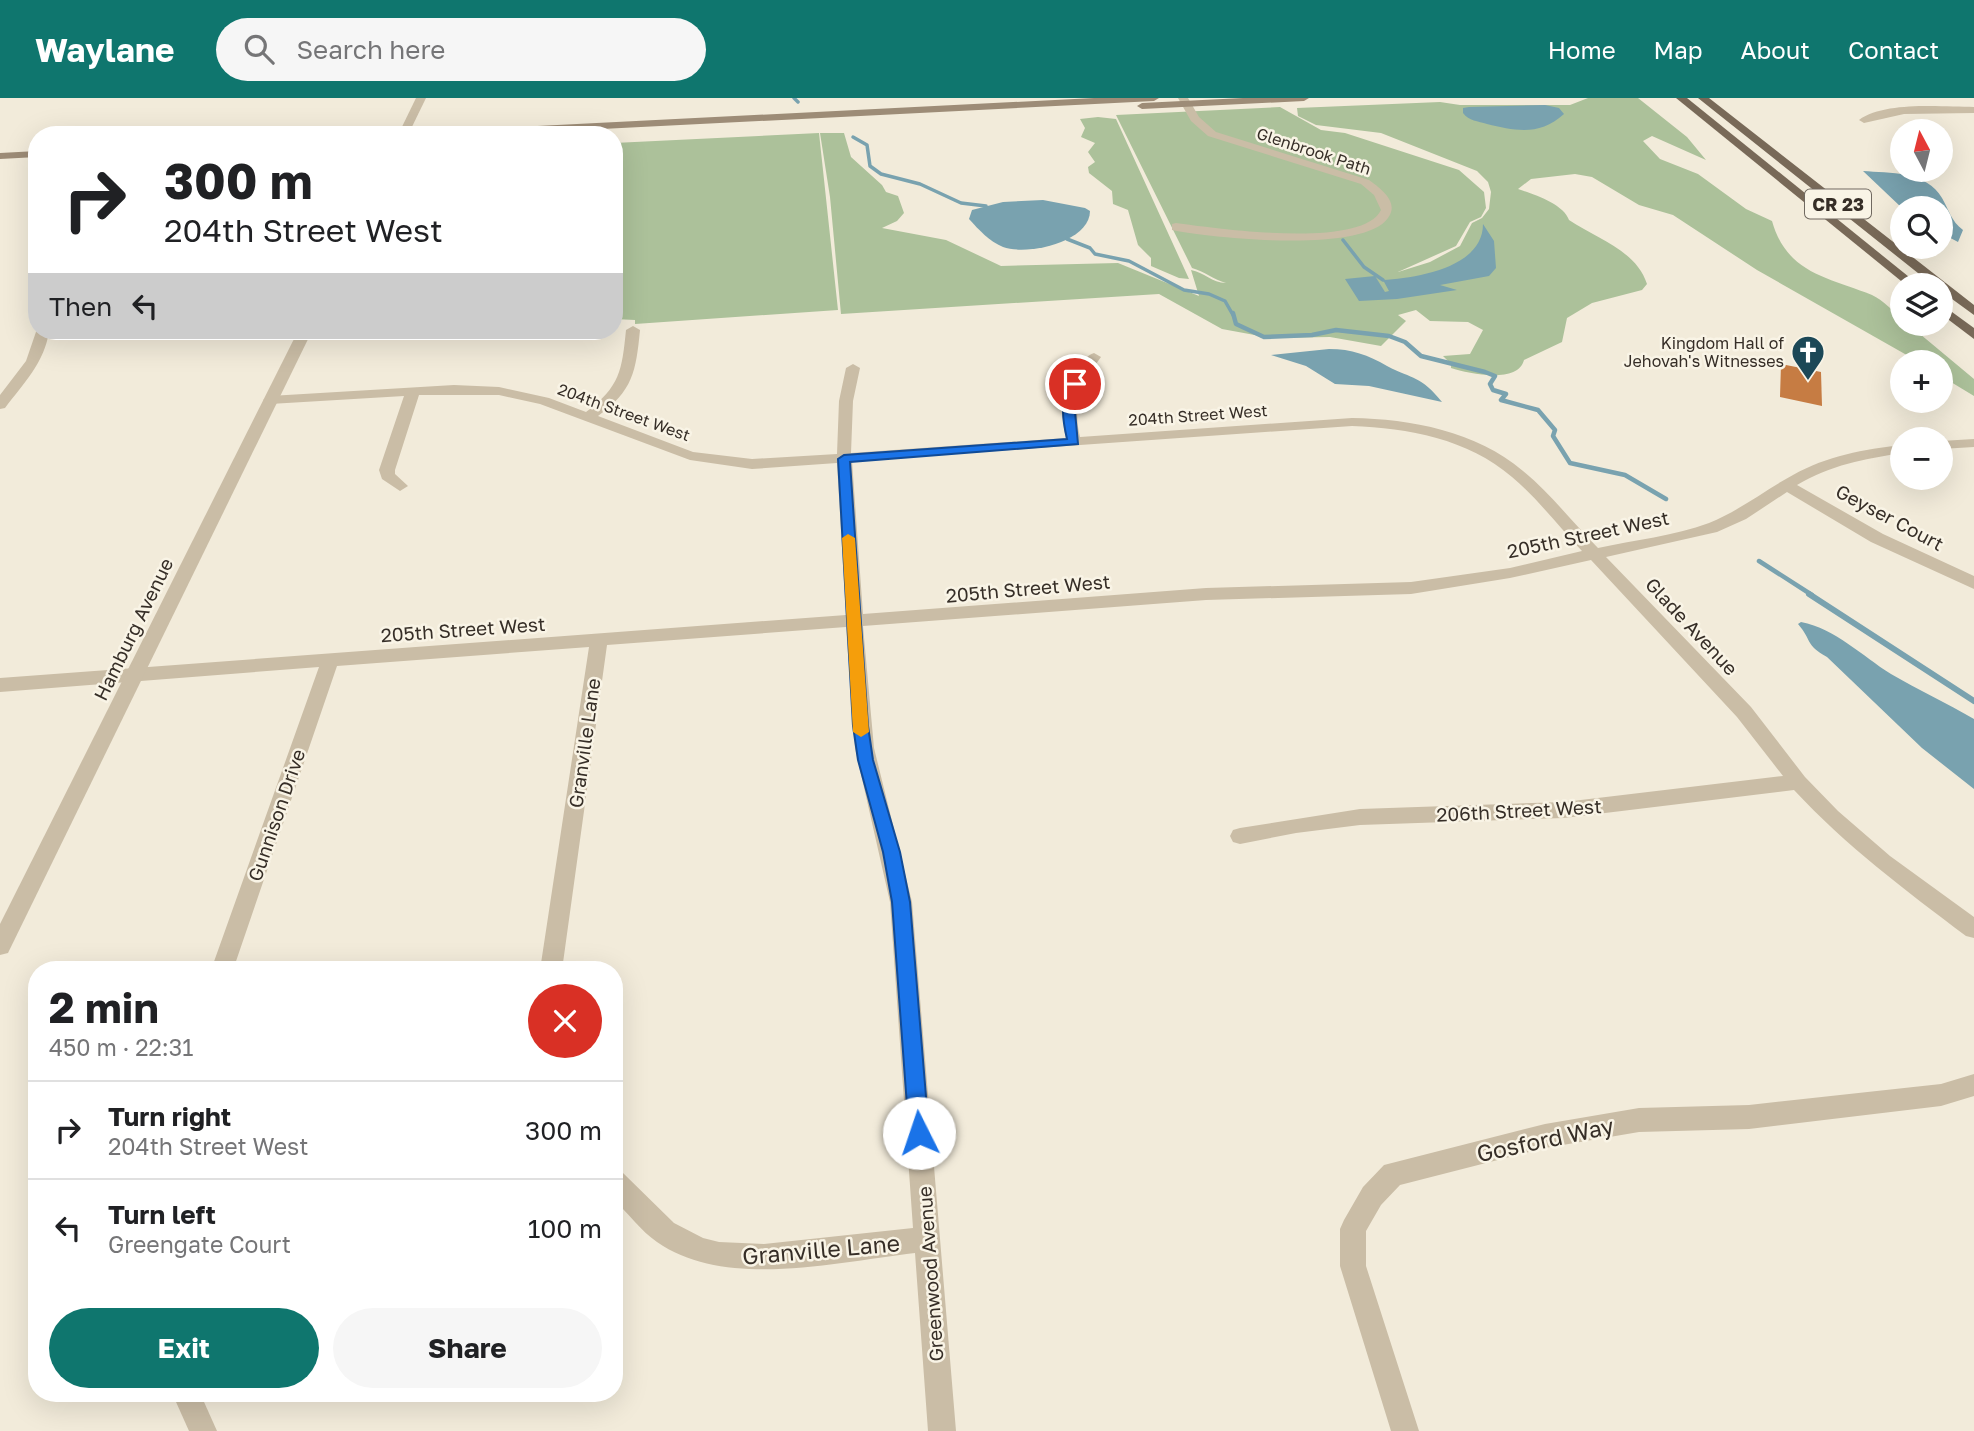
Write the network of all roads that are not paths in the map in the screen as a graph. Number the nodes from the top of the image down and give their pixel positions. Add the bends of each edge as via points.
1 (421, 98) edge
2 (1154, 98) edge
3 (1304, 98) edge
4 (1681, 98) edge
5 (1703, 98) edge
6 (1185, 101) edge
7 (1974, 110) edge
8 (1864, 120) dead end
9 (407, 126) edge
10 (595, 126) edge
11 (623, 132) edge
12 (28, 154) edge
13 (0, 156) edge
14 (28, 162) edge
15 (0, 164) edge
16 (1177, 227) dead end
17 (1898, 273) edge
18 (1974, 311) edge
19 (1953, 318) edge
20 (634, 330) dead end
21 (1974, 335) edge
22 (41, 340) edge
23 (300, 340) edge
24 (1094, 357) dead end
25 (853, 368) dead end
26 (413, 391) junction
27 (270, 400) junction
28 (0, 405) edge
29 (588, 417) junction
30 (1343, 422) joint
31 (1074, 442) junction
32 (1974, 443) edge
33 (1953, 444) edge
34 (1890, 451) edge
35 (844, 459) junction
36 (400, 485) dead end
37 (1787, 486) junction
38 (1593, 555) junction
39 (1974, 583) edge
40 (854, 622) junction
41 (599, 641) junction
42 (330, 660) junction
43 (134, 674) junction
44 (0, 685) edge
45 (1798, 782) junction
46 (1241, 836) dead end
47 (1974, 929) edge
48 (0, 946) edge
49 (225, 961) edge
50 (552, 961) edge
51 (1974, 1084) edge
52 (623, 1191) edge
53 (927, 1239) junction
54 (190, 1402) edge
55 (204, 1431) edge
56 (942, 1431) edge
57 (1405, 1431) edge

1 - 9 street
2 - 10 main road
3 - 6 main road
4 - 17 main road, CR 23
5 - 18 main road, CR 23
6 - 11 main road
6 - 16 street, Glenbrook Path via 1199,124 1212,134 1365,182 1388,206 1380,222 1335,235 1255,237
7 - 8 street via 1903,111
12 - 13 main road
14 - 15 main road
19 - 21 main road
20 - 29 street via 625,383
22 - 28 street via 34,359
23 - 27 street, Hamburg Avenue
24 - 31 street via 1068,401
25 - 35 street, Greenwood Avenue via 844,414
26 - 27 street, 204th Street West
26 - 29 street, 204th Street West via 511,393
26 - 36 street via 387,470 387,476
27 - 43 street, Hamburg Avenue
29 - 35 street, 204th Street West via 678,452 720,461 768,464
30 - 31 street, 204th Street West
30 - 38 street, Glade Avenue via 1424,429 1491,455 1525,480
31 - 35 street, 204th Street West
32 - 33 street
34 - 37 street, 205th Street West via 1829,464
35 - 40 street, Greenwood Avenue
37 - 38 street, 205th Street West via 1712,528
37 - 39 street, Geyser Court via 1877,538
38 - 40 street, 205th Street West via 1411,588 1201,594
38 - 45 street, Glade Avenue via 1744,712
40 - 41 street, 205th Street West
40 - 53 street, Greenwood Avenue via 863,745 901,902
41 - 42 street, 205th Street West
41 - 50 street, Granville Lane
42 - 43 street, 205th Street West
42 - 49 street, Gunnison Drive
43 - 44 street, 205th Street West
43 - 48 street, Hamburg Avenue
45 - 46 street, 206th Street West via 1564,810 1360,817
45 - 47 street, Glade Avenue via 1856,841
51 - 57 street, Gosford Way via 1941,1095 1850,1107 1749,1117 1639,1120 1545,1136 1393,1174 1372,1196 1353,1228 1353,1266
52 - 53 street, Granville Lane via 665,1232 719,1255 764,1257
53 - 56 street, Greenwood Avenue
54 - 55 street

